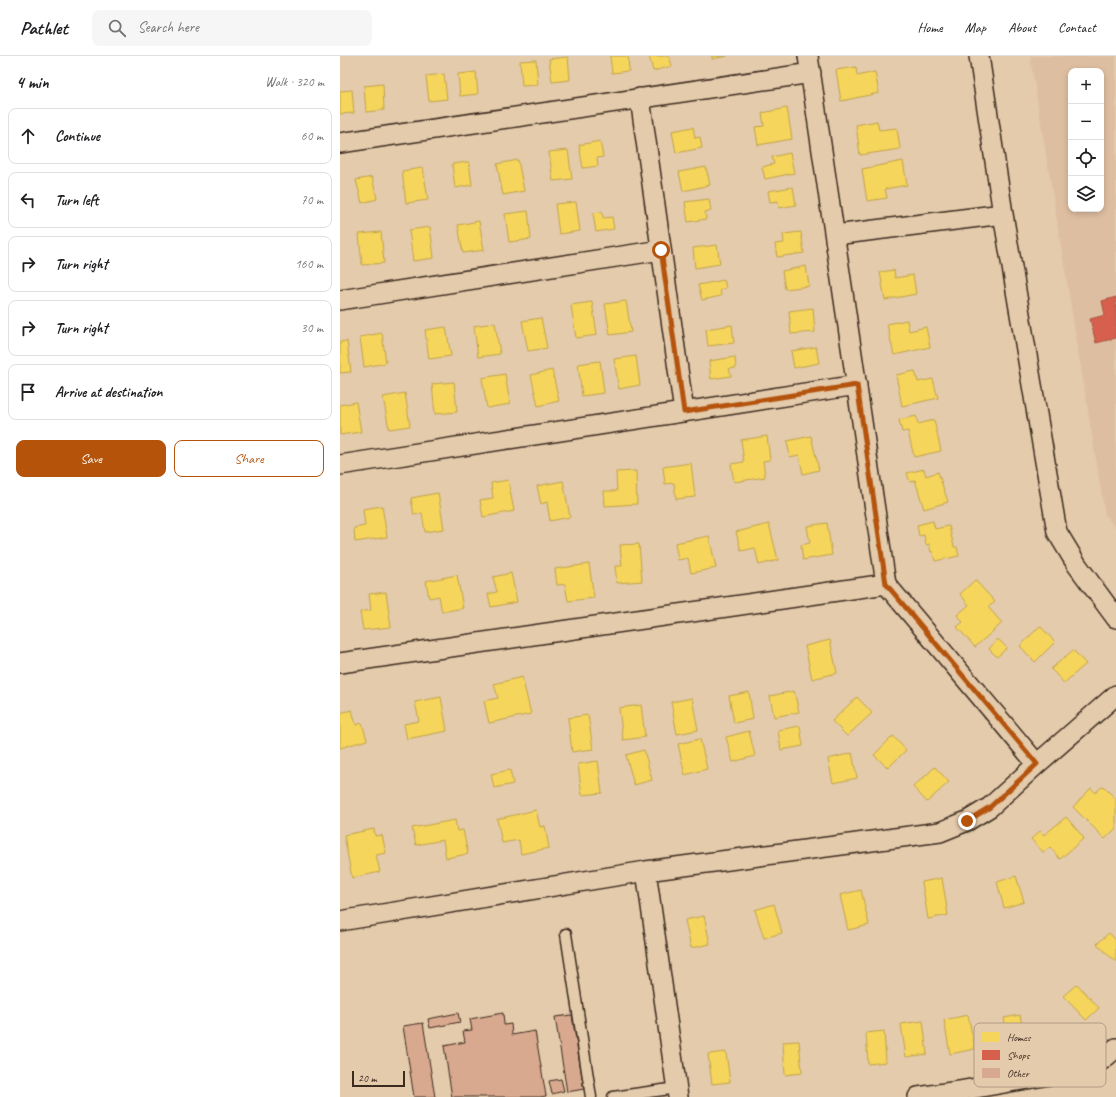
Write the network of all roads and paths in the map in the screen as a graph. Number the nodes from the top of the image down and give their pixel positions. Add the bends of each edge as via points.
1 (979, 56) edge
2 (810, 64) edge
3 (640, 98) junction
4 (340, 143) edge
5 (1003, 214) junction
6 (835, 235) junction
7 (661, 250) junction
8 (340, 300) edge
9 (857, 385) junction
10 (684, 412) junction
11 (340, 465) edge
12 (886, 584) junction
13 (1116, 618) edge
14 (340, 663) edge
15 (1116, 695) edge
16 (1037, 764) junction
17 (646, 871) junction
18 (340, 921) edge
19 (566, 934) dead end
20 (1116, 1048) edge
21 (1106, 1057) edge
22 (993, 1087) edge
23 (678, 1092) edge
24 (959, 1094) edge
25 (592, 1097) edge
26 (613, 1097) edge
27 (918, 1097) edge

1 - 5 street
2 - 3 street
2 - 6 street
3 - 4 street
3 - 7 street
5 - 6 street
5 - 13 street via 1057,532 1077,565
6 - 9 street
7 - 8 street
7 - 10 street
9 - 10 street
9 - 12 street
10 - 11 street
12 - 14 street
12 - 16 street
15 - 16 street
16 - 17 street via 990,807 967,821 940,832
17 - 18 street
17 - 23 street
19 - 25 lane
20 - 21 street
22 - 24 street
23 - 26 lane
24 - 27 street

